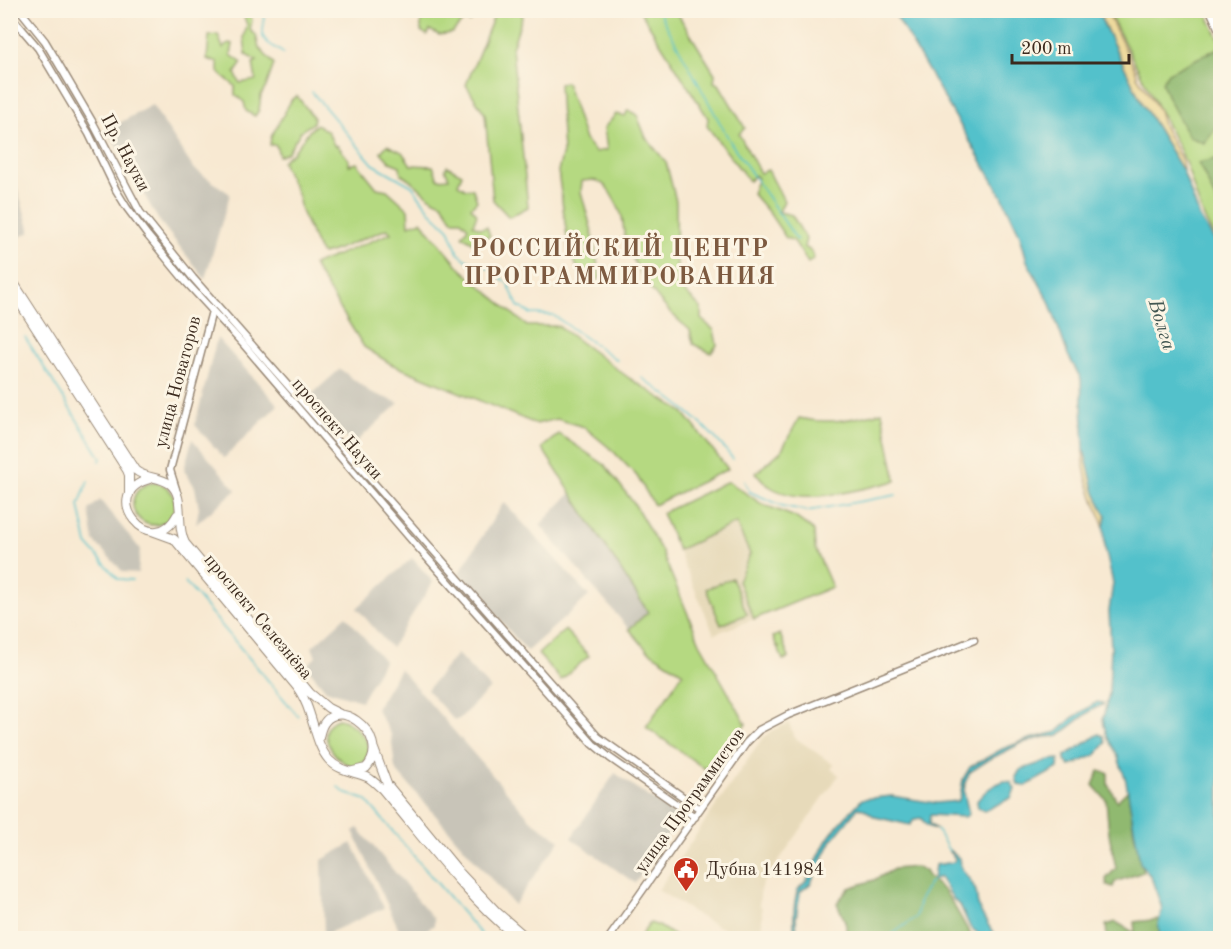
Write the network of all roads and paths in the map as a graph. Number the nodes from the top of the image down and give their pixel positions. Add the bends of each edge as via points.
1 (20, 10) edge
2 (1210, 10) edge
3 (10, 15) edge
4 (1221, 32) edge
5 (10, 277) edge
6 (10, 288) edge
7 (214, 301) junction
8 (212, 311) junction
9 (170, 470) junction
10 (153, 478) junction
11 (129, 495) junction
12 (178, 495) junction
13 (180, 504) junction
14 (152, 531) junction
15 (974, 640) dead end
16 (340, 714) junction
17 (319, 739) junction
18 (374, 749) junction
19 (349, 771) junction
20 (700, 809) junction
21 (695, 817) junction
22 (612, 937) edge
23 (518, 939) edge
24 (527, 939) edge

1 - 7 street, Пр. Науки via 45,41 140,212
2 - 4 street
3 - 8 street, проспект Науки via 43,57 127,208
5 - 10 main road via 132,466
6 - 11 main road, проспект Селезнёва via 127,470
7 - 8 street, улица Новаторов
7 - 20 street, проспект Науки via 598,737
8 - 9 street, улица Новаторов
8 - 21 street, проспект Науки via 593,744
9 - 10 street
9 - 12 street
10 - 11 main road via 137,484
10 - 12 main road via 169,483
11 - 14 main road, проспект Селезнёва via 128,512 132,520
12 - 13 main road, проспект Селезнёва
13 - 14 main road via 168,526
13 - 16 main road, проспект Селезнёва via 180,534 185,543 310,693
14 - 17 main road, проспект Селезнёва via 174,539 297,687 310,708
15 - 20 street, улица Программистов via 765,726 747,742
16 - 17 main road via 323,722
16 - 18 main road via 362,724
17 - 19 main road via 329,760
18 - 19 main road via 366,768
18 - 24 main road via 390,788 469,882
19 - 23 main road via 370,778 382,789 464,886
20 - 21 street, улица Программистов
21 - 22 street, улица Программистов

